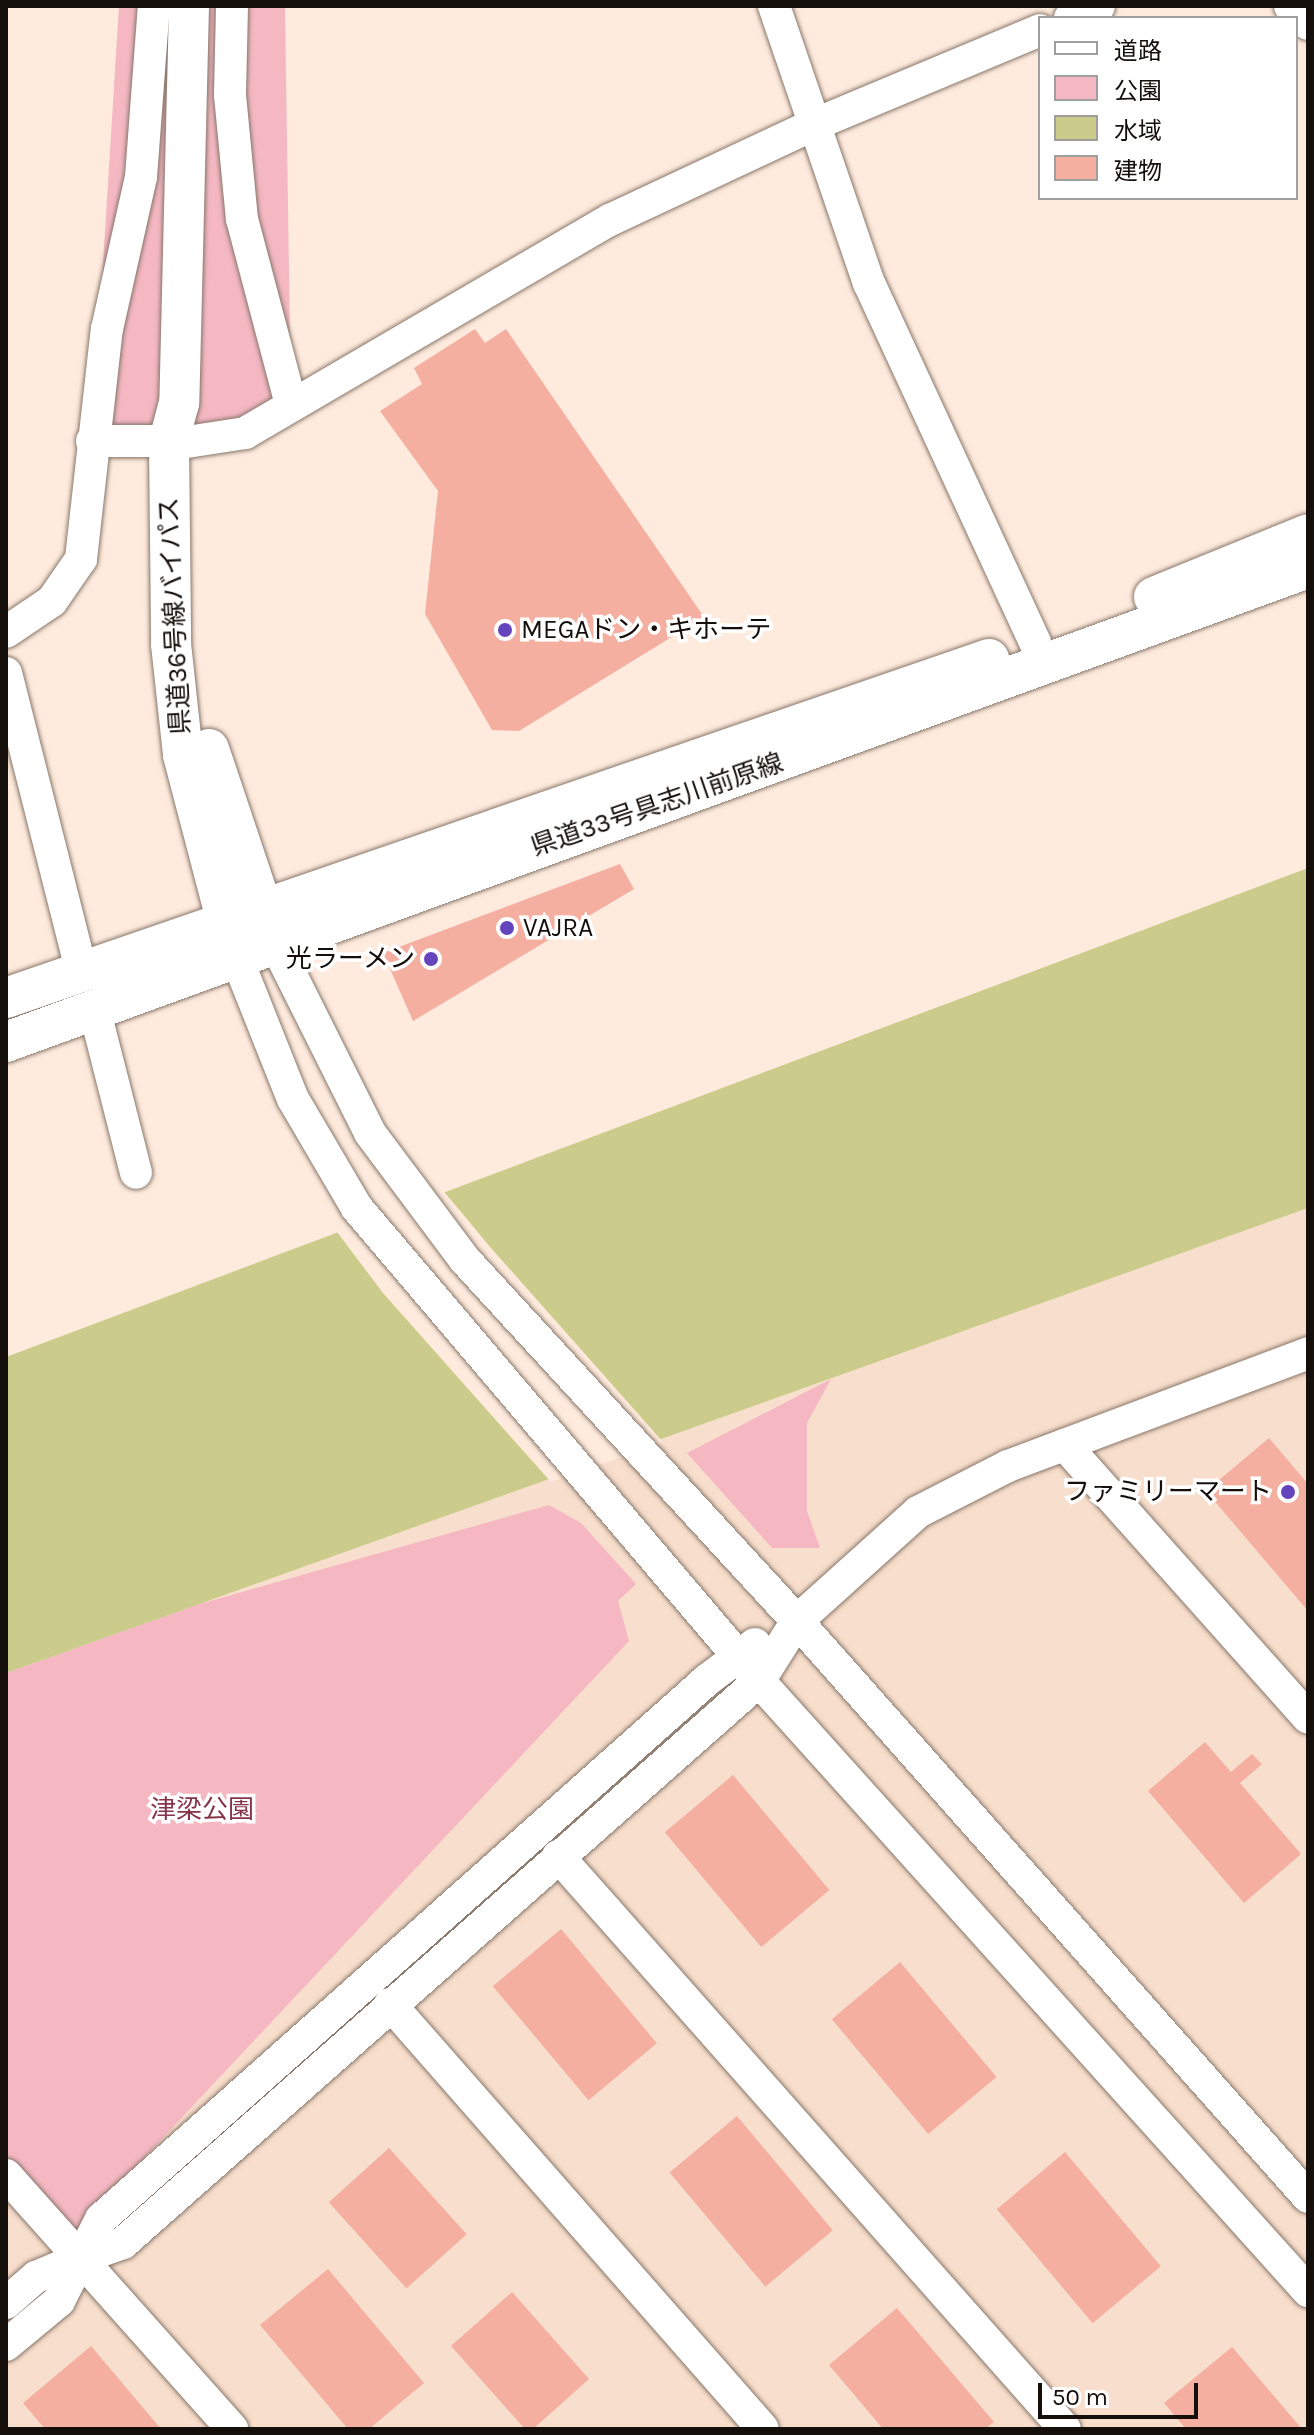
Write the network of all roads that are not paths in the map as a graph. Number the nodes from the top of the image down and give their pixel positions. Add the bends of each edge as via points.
1 (154, 6) edge
2 (189, 6) edge
3 (232, 6) edge
4 (774, 6) edge
5 (1099, 6) edge
6 (1290, 6) edge
7 (1075, 16) edge
8 (1308, 24) edge
9 (1038, 31) edge
10 (813, 125) junction
11 (291, 405) junction
12 (180, 429) junction
13 (92, 441) junction
14 (1308, 534) edge
15 (1308, 568) edge
16 (6, 632) edge
17 (1035, 643) junction
18 (6, 673) edge
19 (268, 925) junction
20 (230, 938) junction
21 (81, 969) junction
22 (6, 998) edge
23 (94, 1008) junction
24 (6, 1042) edge
25 (136, 1173) dead end
26 (1308, 1353) edge
27 (1065, 1445) junction
28 (797, 1621) junction
29 (736, 1654) junction
30 (759, 1681) junction
31 (1308, 1718) edge
32 (558, 1856) junction
33 (390, 2004) junction
34 (6, 2175) edge
35 (1308, 2197) edge
36 (81, 2258) junction
37 (1308, 2291) edge
38 (6, 2303) edge
39 (6, 2345) edge
40 (232, 2429) edge
41 (763, 2429) edge
42 (1065, 2429) edge

1 - 13 street via 141,177 107,329
2 - 12 main road, 県道36号線バイパス
3 - 11 street via 230,95 242,219
4 - 10 street
5 - 7 street
6 - 8 street
9 - 10 street
10 - 11 street via 610,220
10 - 17 street via 869,283
11 - 12 street via 228,439
12 - 13 street
12 - 19 main road, 県道36号線バイパス via 197,660 211,762
12 - 20 main road, 県道36号線バイパス via 177,723
13 - 16 street via 81,559 52,601
14 - 17 main road, 県道33号具志川前原線
15 - 19 main road, 県道33号具志川前原線
17 - 19 main road, 県道33号具志川前原線
18 - 21 street
19 - 20 main road, 県道33号具志川前原線
19 - 28 street via 339,1078 408,1190 644,1461
20 - 21 main road, 県道33号具志川前原線
20 - 23 main road, 県道33号具志川前原線
20 - 29 street via 293,1099 357,1208
21 - 22 main road, 県道33号具志川前原線
23 - 24 main road, 県道33号具志川前原線
23 - 25 street
26 - 27 street
27 - 28 street via 959,1486 918,1512
27 - 31 street
28 - 29 street
28 - 30 street
28 - 35 street
29 - 30 street
29 - 36 street via 101,2219
30 - 32 street
30 - 37 street
32 - 33 street
32 - 42 street
33 - 36 street via 123,2243
33 - 41 street
34 - 36 street
36 - 38 street via 36,2277
36 - 39 street via 59,2301
36 - 40 street

